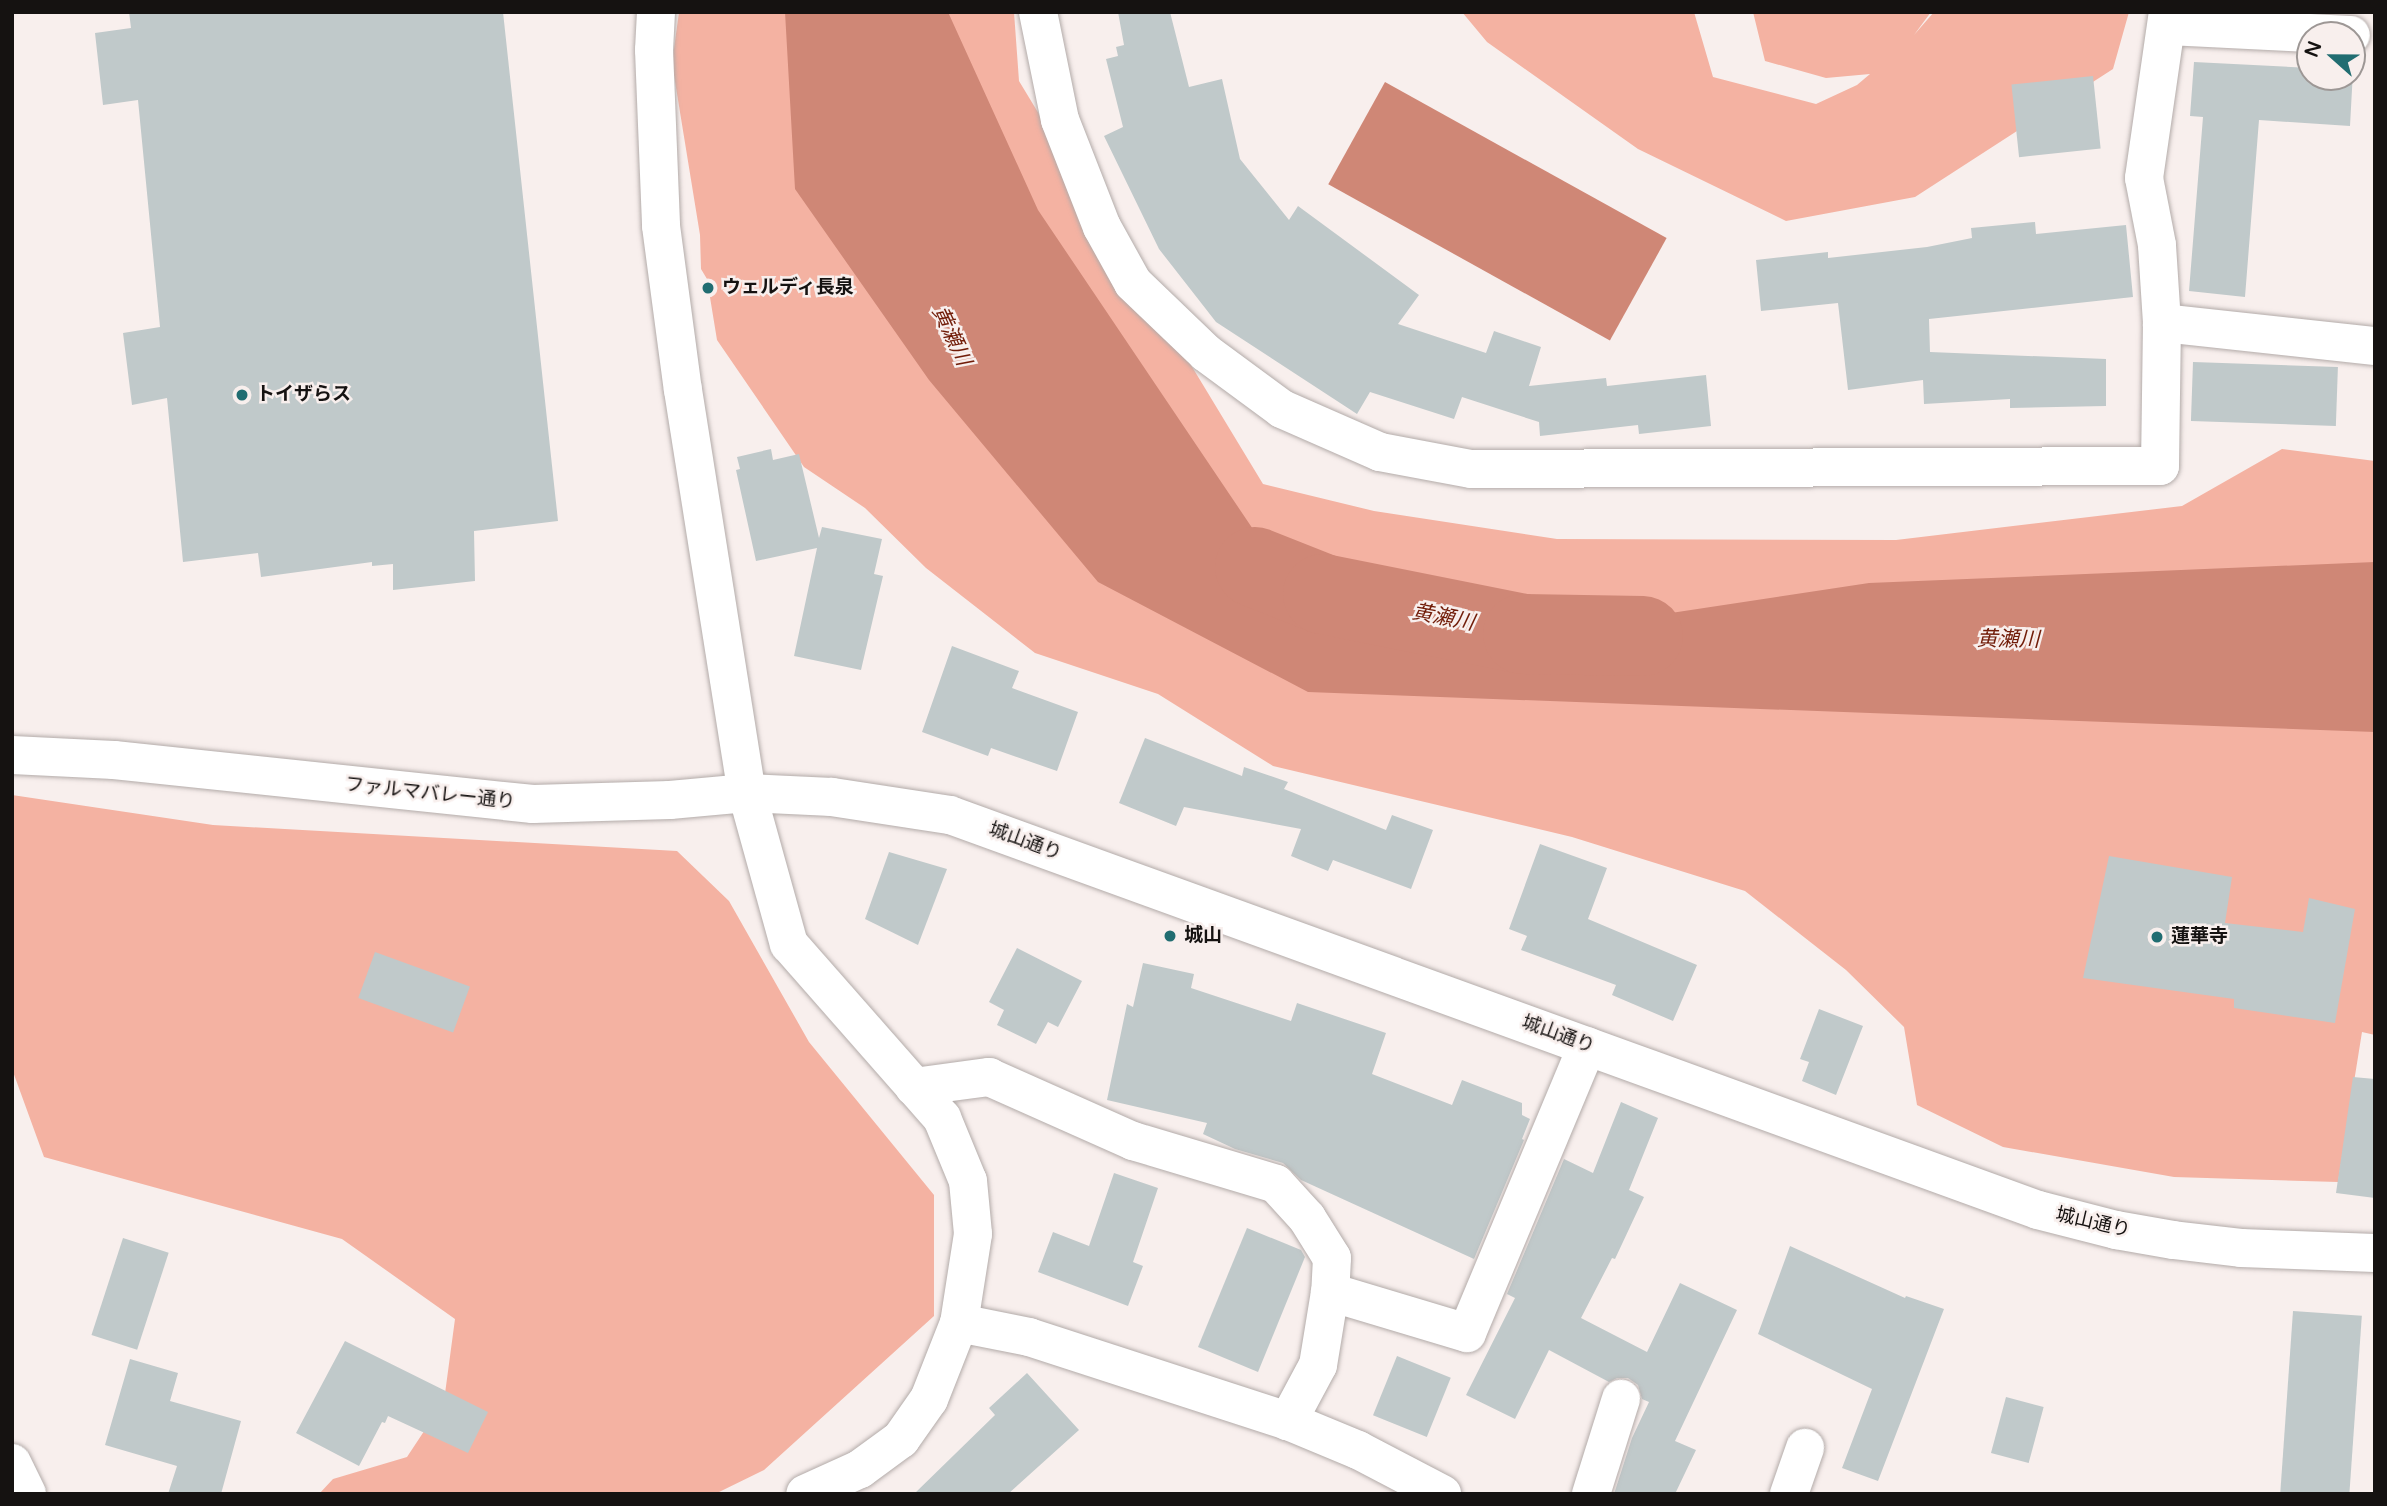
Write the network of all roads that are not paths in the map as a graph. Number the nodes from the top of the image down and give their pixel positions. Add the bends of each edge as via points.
1 (656, 12) edge
2 (1038, 12) edge
3 (2168, 19) edge
4 (2296, 30) edge
5 (2162, 323) junction
6 (2375, 346) edge
7 (12, 755) edge
8 (747, 793) junction
9 (1587, 1046) junction
10 (914, 1087) junction
11 (2375, 1253) edge
12 (1331, 1293) junction
13 (959, 1323) junction
14 (1622, 1399) dead end
15 (1288, 1422) junction
16 (1805, 1448) dead end
17 (12, 1463) edge
18 (27, 1494) edge
19 (805, 1494) edge
20 (1443, 1494) edge
21 (1591, 1494) edge
22 (1788, 1494) edge

1 - 8 main road via 661,226
2 - 5 main road via 1060,120 1102,227 1133,283 1206,353 1282,409 1380,452 1471,468 2160,466
3 - 4 main road
3 - 5 main road via 2144,178 2157,245
5 - 6 main road
7 - 8 main road, ファルマバレー通り via 114,760 533,804
8 - 9 main road, 城山通り via 832,797 950,815
8 - 10 main road via 789,944
9 - 11 main road, 城山通り via 2038,1210 2173,1240 2241,1248
9 - 12 main road via 1467,1333
10 - 12 main road via 989,1077 1133,1141 1276,1184 1307,1218 1332,1258
10 - 13 main road via 942,1118 968,1181 973,1234
12 - 15 main road via 1318,1366
13 - 15 main road via 1029,1337
13 - 19 main road via 929,1399 901,1439 860,1469
14 - 21 main road
15 - 20 main road via 1357,1450
16 - 22 main road
17 - 18 main road

